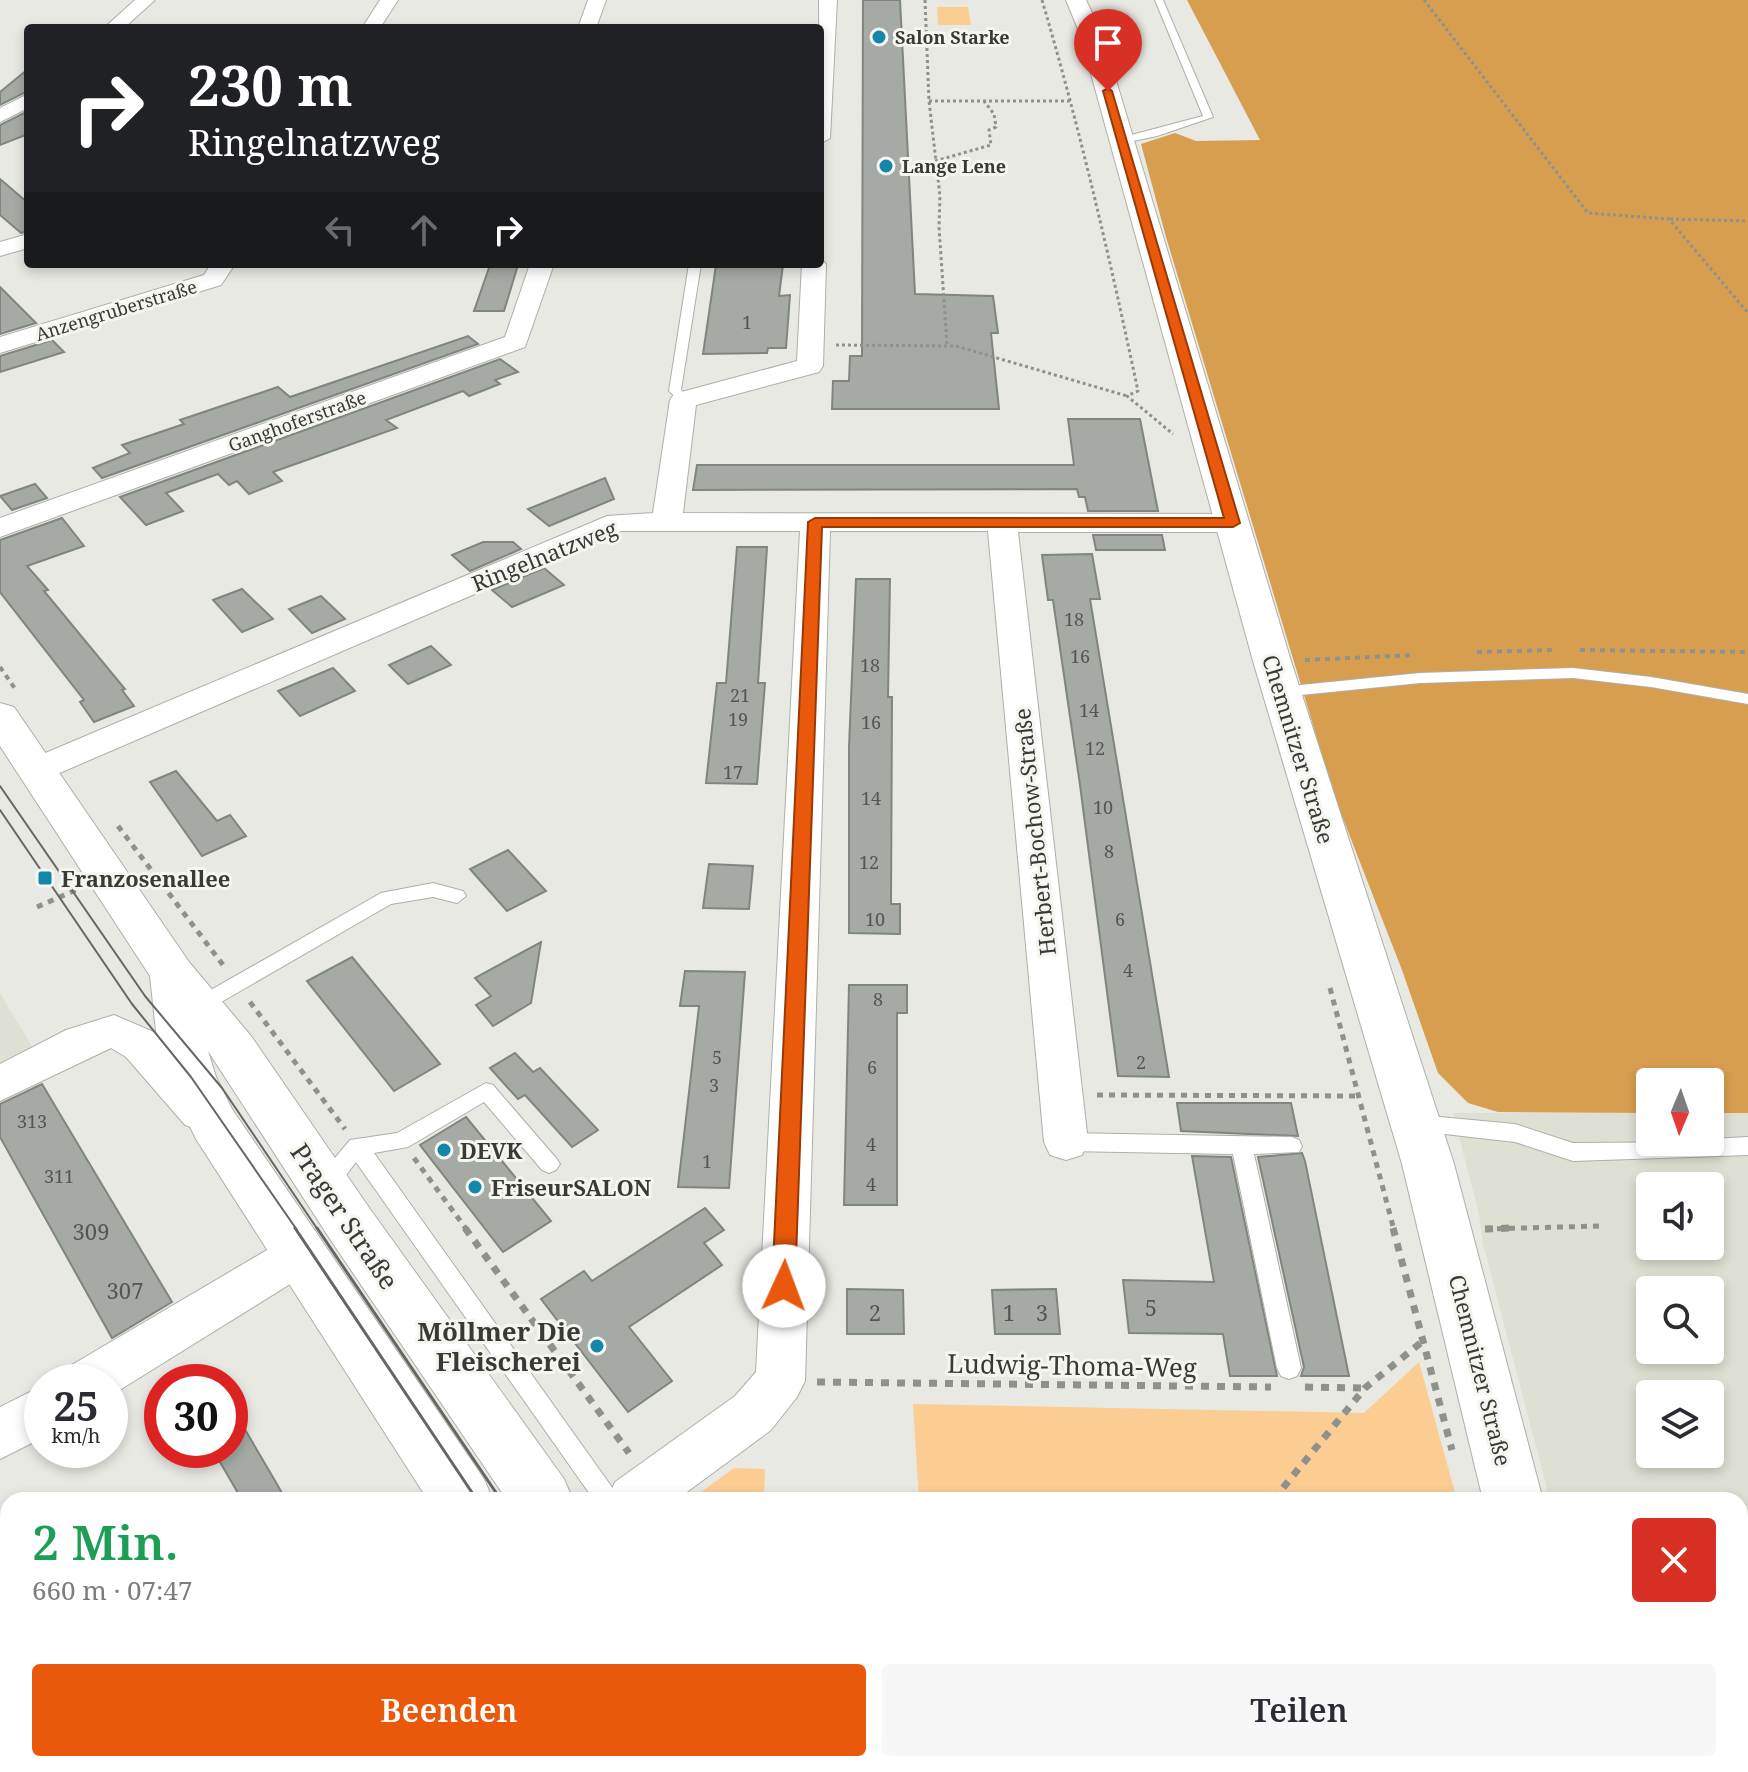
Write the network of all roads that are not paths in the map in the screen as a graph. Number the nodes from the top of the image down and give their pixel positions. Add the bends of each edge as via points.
1 (146, 0) edge
2 (389, 0) edge
3 (597, 0) edge
4 (828, 0) edge
5 (1076, 0) edge
6 (1159, 0) edge
7 (118, 24) edge
8 (374, 24) edge
9 (588, 24) edge
10 (824, 69) edge
11 (24, 102) edge
12 (0, 116) edge
13 (1123, 140) junction
14 (24, 242) edge
15 (0, 249) edge
16 (220, 268) edge
17 (541, 268) edge
18 (694, 268) edge
19 (814, 268) edge
20 (0, 345) edge
21 (683, 400) junction
22 (667, 522) junction
23 (815, 522) junction
24 (1002, 523) junction
25 (1233, 523) junction
26 (0, 528) edge
27 (1281, 692) junction
28 (1748, 699) edge
29 (0, 716) edge
30 (36, 770) junction
31 (457, 896) dead end
32 (204, 987) junction
33 (0, 1084) edge
34 (1415, 1123) junction
35 (214, 1124) junction
36 (1066, 1142) joint
37 (1242, 1145) junction
38 (1292, 1146) dead end
39 (1748, 1146) edge
40 (549, 1164) dead end
41 (340, 1166) junction
42 (300, 1254) junction
43 (118, 1364) edge
44 (1288, 1377) road end
45 (24, 1421) edge
46 (0, 1435) edge
47 (458, 1492) edge
48 (538, 1492) edge
49 (628, 1492) edge
50 (635, 1492) edge
51 (1510, 1492) edge

1 - 7 street
2 - 8 street
3 - 9 street
4 - 10 street
5 - 13 main road, Chemnitzer Straße
6 - 13 lane via 1208,117
11 - 12 street
13 - 25 main road, Chemnitzer Straße
14 - 15 street
16 - 20 street, Anzengruberstraße via 213,280
17 - 26 street, Ganghoferstraße via 516,342
18 - 21 lane via 675,391
19 - 21 street via 810,366
21 - 22 street
22 - 23 street, Ringelnatzweg
22 - 30 street, Ringelnatzweg via 617,522
23 - 24 street, Ringelnatzweg
23 - 50 street via 780,1381 753,1413
24 - 25 street, Ringelnatzweg
24 - 36 street, Herbert-Bochow-Straße
25 - 27 main road, Chemnitzer Straße
27 - 28 lane via 1420,678 1573,673
27 - 34 main road, Chemnitzer Straße
29 - 30 main road, Prager Straße
30 - 32 main road, Prager Straße
31 - 32 lane via 433,890 387,898
32 - 35 main road, Prager Straße via 185,1052
32 - 41 main road, Prager Straße via 234,1047
33 - 35 street via 114,1031 141,1045
34 - 39 lane via 1515,1133 1573,1152
34 - 51 main road, Chemnitzer Straße via 1421,1230
35 - 42 main road, Prager Straße
36 - 37 lane
37 - 38 lane
37 - 44 lane
40 - 41 lane via 486,1091 401,1141
41 - 48 main road, Prager Straße
41 - 49 lane
42 - 43 street
42 - 47 main road, Prager Straße
45 - 46 street

